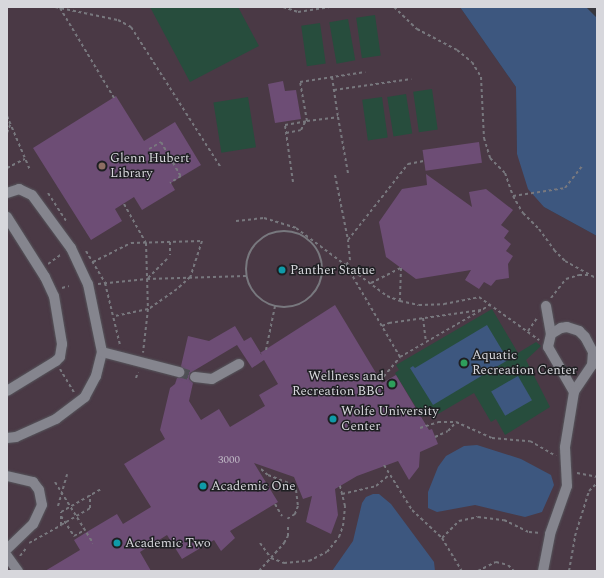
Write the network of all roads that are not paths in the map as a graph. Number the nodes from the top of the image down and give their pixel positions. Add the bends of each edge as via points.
1 (7, 193) edge
2 (7, 217) edge
3 (546, 306) road end
4 (551, 334) junction
5 (102, 352) junction
6 (239, 364) dead end
7 (179, 372) tunnel mouth
8 (195, 376) tunnel mouth
9 (7, 391) edge
10 (574, 392) junction
11 (7, 438) edge
12 (7, 476) edge
13 (7, 549) edge
14 (543, 571) edge

1 - 5 street via 19,189 32,195 83,269
2 - 9 street via 41,270 54,296 61,351 56,361
3 - 4 street
4 - 10 street via 548,347
4 - 10 street via 561,328 573,329 579,331 590,344 592,365
5 - 7 street
5 - 11 street via 96,376 85,397 56,419 16,437
6 - 8 street via 212,379
10 - 14 street via 566,441 565,494 550,534
12 - 13 street via 33,482 42,505 33,524

